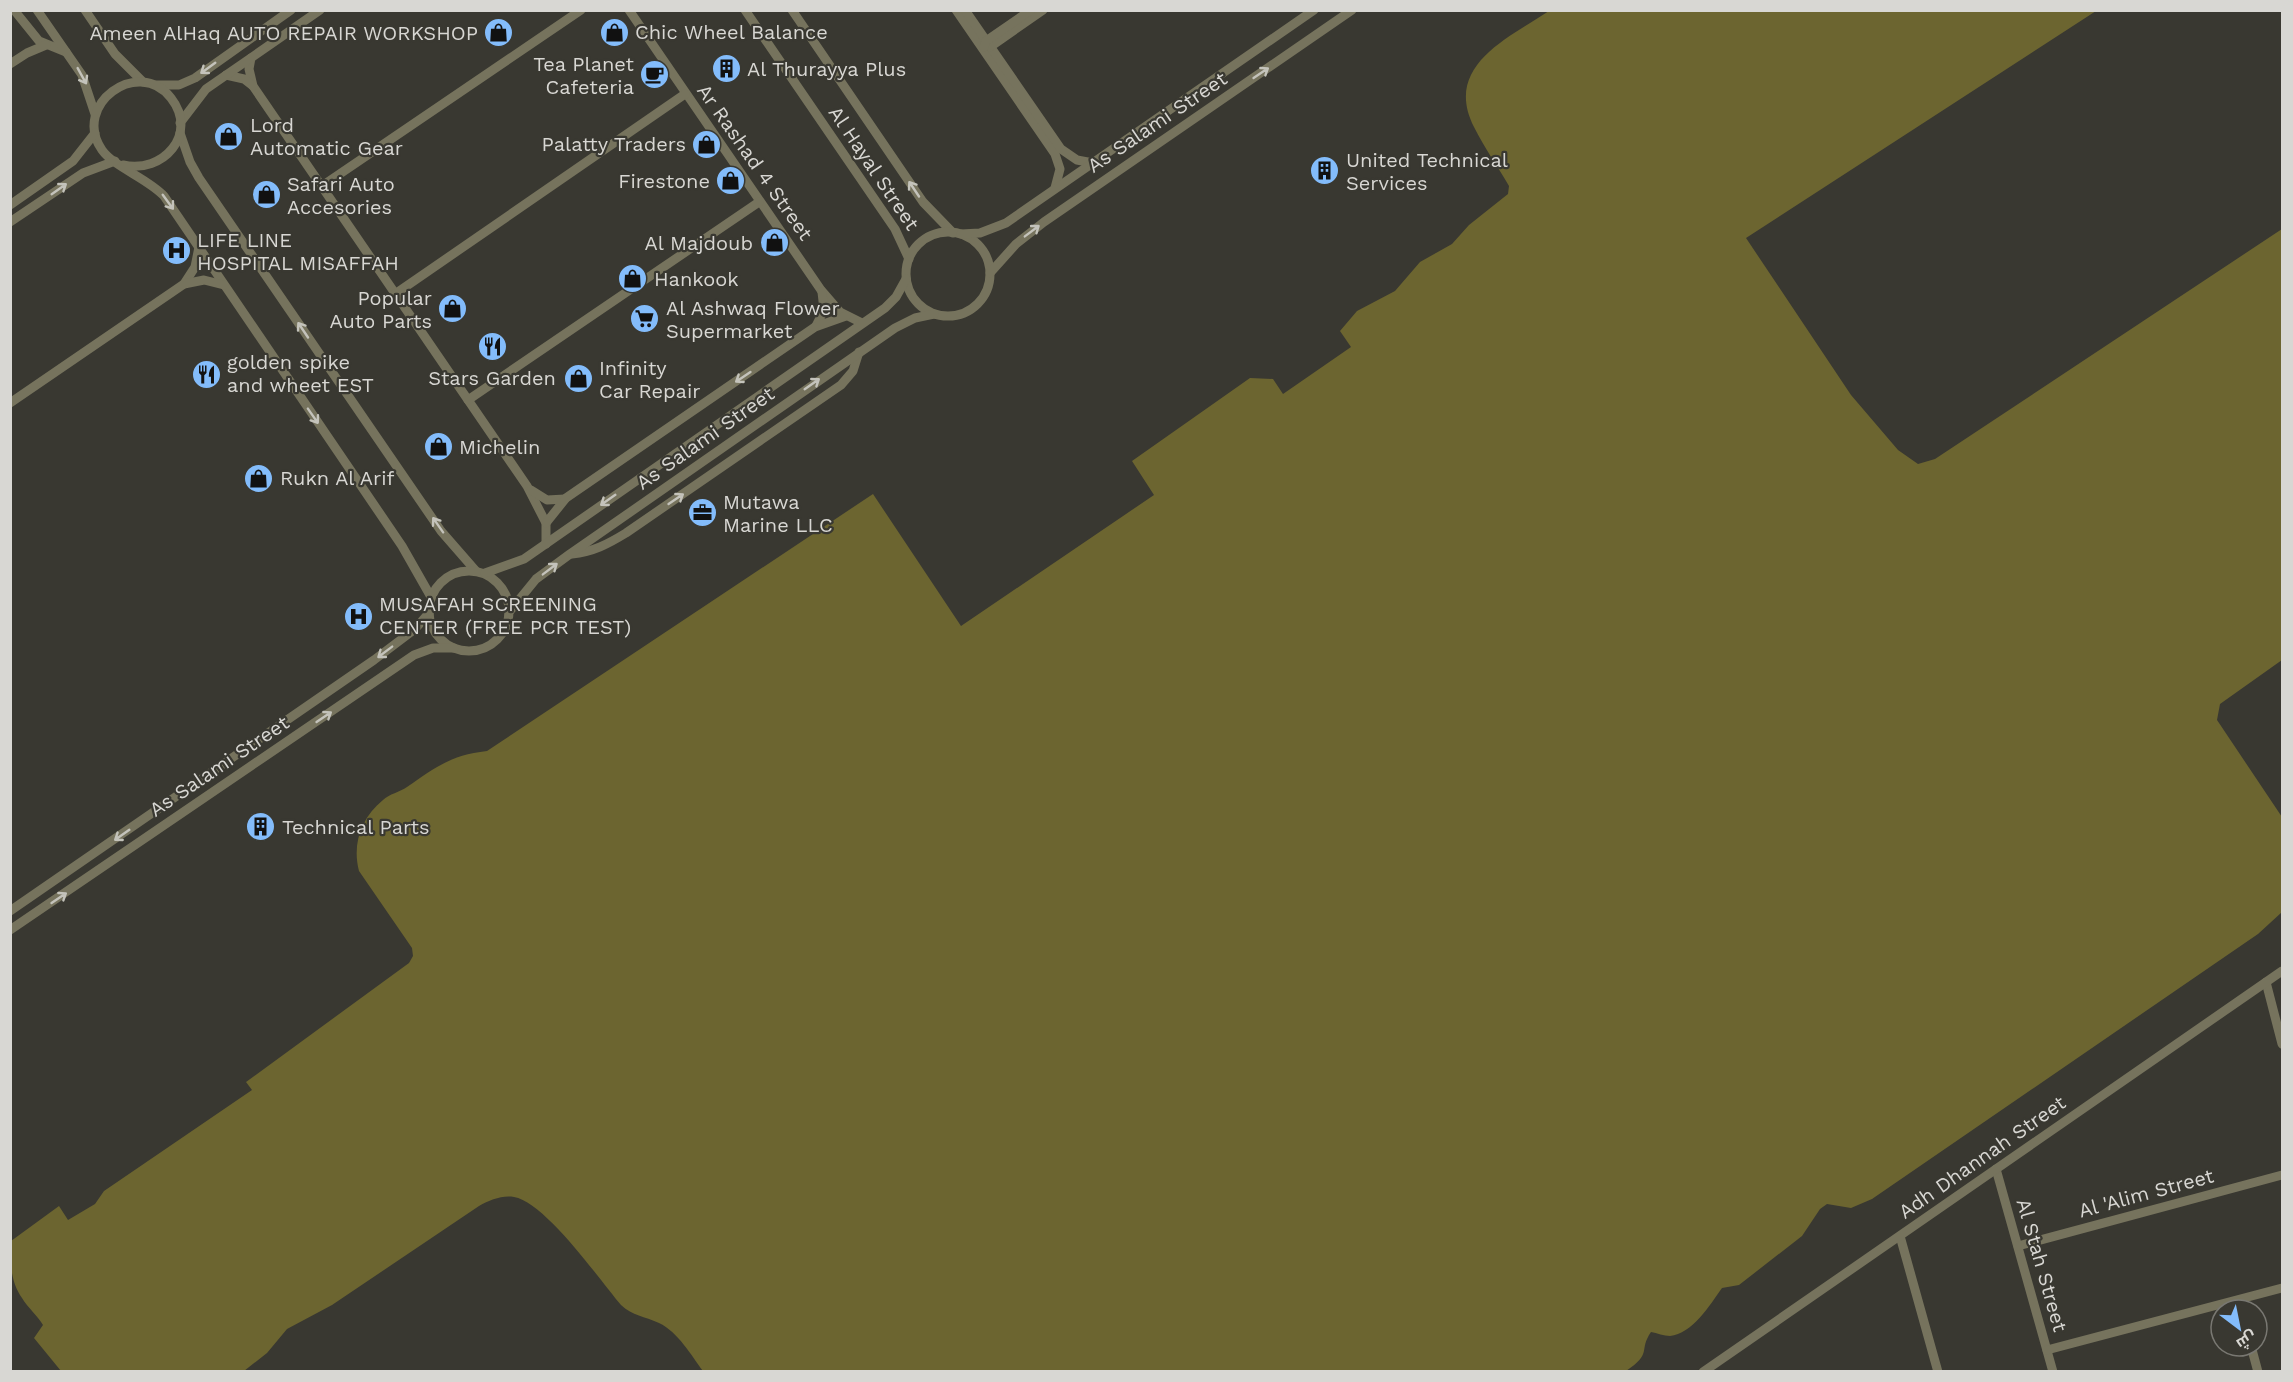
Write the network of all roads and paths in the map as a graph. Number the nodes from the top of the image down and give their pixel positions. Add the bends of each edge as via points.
1 (14, 10) edge
2 (38, 10) edge
3 (85, 10) edge
4 (291, 10) edge
5 (320, 10) edge
6 (581, 10) edge
7 (628, 10) edge
8 (745, 10) edge
9 (792, 10) edge
10 (959, 10) edge
11 (965, 10) edge
12 (1031, 10) edge
13 (1043, 10) edge
14 (1314, 10) edge
15 (1352, 10) edge
16 (28, 30) junction
17 (46, 45) junction
18 (986, 46) junction
19 (66, 52) junction
20 (20, 57) junction
21 (251, 58) junction
22 (10, 64) edge
23 (226, 75) junction
24 (143, 82) junction
25 (155, 85) junction
26 (254, 86) junction
27 (685, 94) junction
28 (95, 114) junction
29 (180, 127) junction
30 (95, 133) junction
31 (119, 163) junction
32 (1092, 163) junction
33 (322, 186) junction
34 (1054, 189) junction
35 (759, 202) junction
36 (10, 205) edge
37 (10, 222) edge
38 (957, 233) junction
39 (199, 247) junction
40 (909, 259) junction
41 (990, 273) junction
42 (906, 279) junction
43 (184, 284) junction
44 (224, 285) junction
45 (821, 290) junction
46 (395, 294) junction
47 (934, 314) junction
48 (846, 316) junction
49 (862, 323) junction
50 (815, 327) junction
51 (860, 351) junction
52 (468, 400) junction
53 (10, 403) edge
54 (527, 486) junction
55 (566, 498) junction
56 (546, 523) junction
57 (546, 544) junction
58 (570, 554) junction
59 (475, 570) junction
60 (485, 573) junction
61 (431, 597) junction
62 (510, 611) junction
63 (429, 613) junction
64 (454, 648) junction
65 (10, 911) edge
66 (10, 930) edge
67 (2283, 971) edge
68 (2266, 982) junction
69 (2283, 1044) edge
70 (1996, 1169) junction
71 (2283, 1175) edge
72 (1900, 1236) junction
73 (2018, 1246) junction
74 (2283, 1288) edge
75 (2246, 1298) edge
76 (2209, 1308) edge
77 (2047, 1350) junction
78 (1703, 1371) edge
79 (1938, 1371) edge
80 (2053, 1371) edge

1 - 16 street
2 - 19 street
3 - 24 street via 115,54
4 -> 25 street via 195,78 179,85
5 - 21 street
6 - 33 street
7 - 27 street, Ar Rashad 4 Street
8 - 40 street, Al Hayal Street via 895,229
38 -> 9 street, Al Hayal Street via 923,202
10 - 18 street
11 - 18 street
12 - 18 street
13 - 18 street
14 - 32 street, As Salami Street
41 -> 15 street, As Salami Street via 1016,244 1044,222
16 - 17 street
16 - 20 street via 27,45
17 - 19 street
17 - 20 street
18 - 32 street via 1061,149 1077,160
18 - 34 street via 1055,153 1060,174
19 -> 28 street via 86,83
20 - 22 street
21 - 23 street
21 - 26 street via 249,69
23 - 26 street
23 - 29 street via 202,93
24 - 25 street
24 - 28 street via 113,89
25 - 29 street via 170,97
26 - 33 street
27 - 35 street, Ar Rashad 4 Street
27 - 46 street
28 - 30 street
29 - 31 street via 164,159 144,167
59 -> 29 street via 441,531 205,186 190,162
30 - 31 street via 102,149
30 - 36 street via 73,161
37 -> 31 street via 83,173
31 -> 39 street via 155,186
32 - 34 street, As Salami Street
33 - 46 street
34 - 38 street, As Salami Street via 998,227 980,233
35 - 45 street, Ar Rashad 4 Street
35 - 52 street
38 - 40 street via 942,233 922,242
38 - 41 street via 984,252
39 - 43 street via 195,267
39 - 44 street
40 - 42 street
41 - 47 street via 987,291 974,307 956,316
42 - 47 street via 915,300
42 - 49 street, As Salami Street via 896,297
43 - 44 street via 204,280
43 - 53 street
44 -> 61 street via 402,546
45 - 48 street, Ar Rashad 4 Street
45 - 50 street via 824,310
46 - 52 street
47 - 51 street, As Salami Street via 895,328
48 - 49 street, Ar Rashad 4 Street
48 - 50 street
49 -> 57 street, As Salami Street
50 -> 55 street
58 -> 51 street, As Salami Street
58 -> 51 street via 604,546 626,533 841,385 853,371
52 - 54 street
54 - 55 street via 547,500
54 - 56 street
55 - 56 street
56 - 57 street
57 - 60 street, As Salami Street via 513,565
62 -> 58 street, As Salami Street via 536,579
59 - 60 street
59 - 61 street via 464,570 444,579
60 - 62 street via 504,588
61 - 63 street
62 - 64 street via 504,633 496,641 476,651
63 - 64 street via 436,634
63 -> 65 street, As Salami Street via 415,629 374,660
66 -> 64 street, As Salami Street via 414,655 433,648
67 - 68 street, Adh Dhannah Street
68 - 69 street
68 - 70 street, Adh Dhannah Street
70 - 72 street, Adh Dhannah Street
70 - 73 street, Al Stah Street
71 - 73 street, Al 'Alim Street
72 - 78 street, Adh Dhannah Street
72 - 79 street
73 - 77 street, Al Stah Street
74 - 75 street
76 - 77 street
77 - 80 street, Al Stah Street

